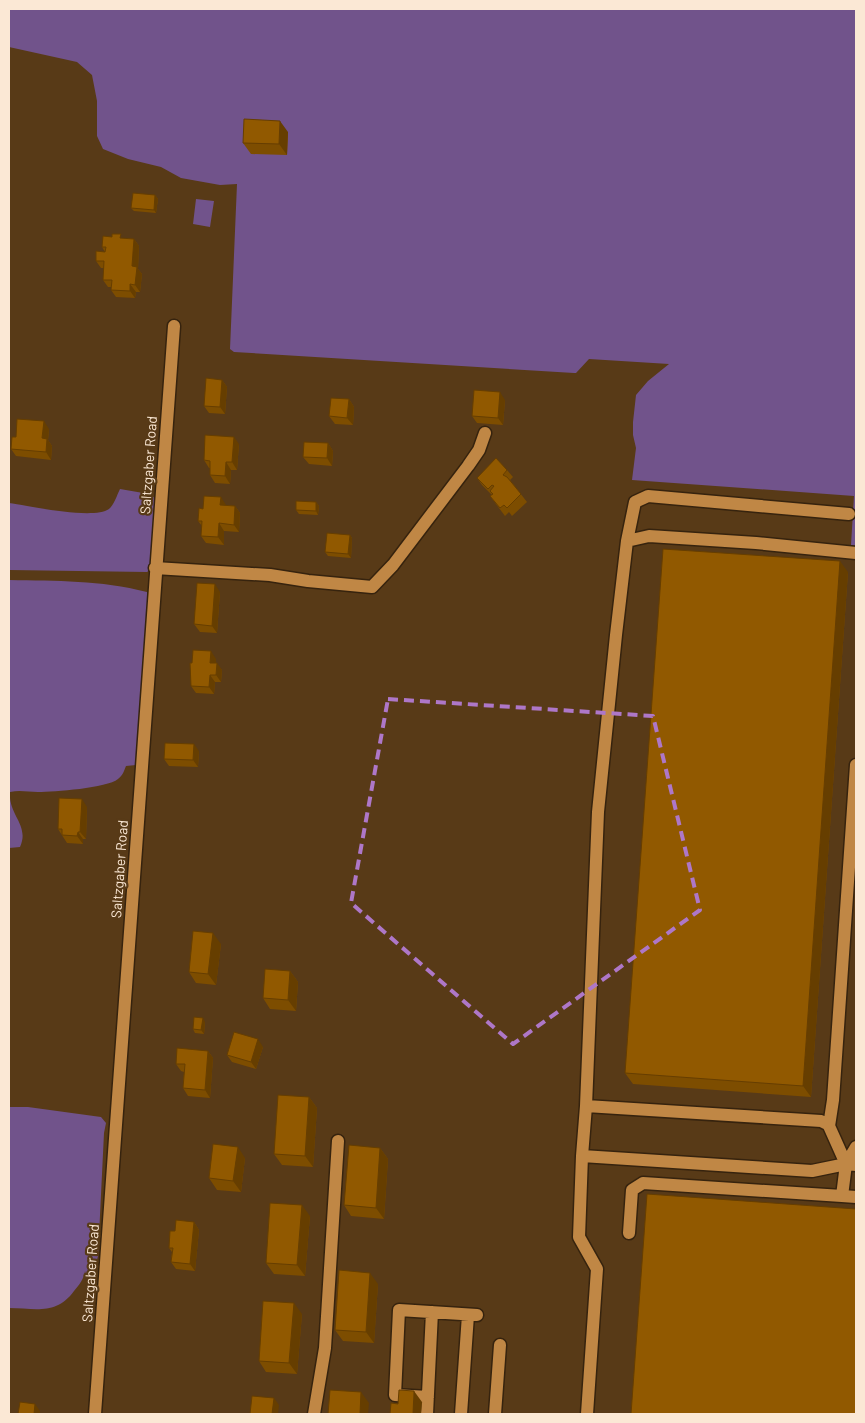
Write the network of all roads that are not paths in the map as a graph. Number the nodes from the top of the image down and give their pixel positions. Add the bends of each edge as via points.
1 (174, 326) dead end
2 (485, 433) dead end
3 (849, 514) dead end
4 (628, 541) junction
5 (856, 553) edge
6 (156, 568) junction
7 (856, 765) edge
8 (586, 1106) junction
9 (829, 1125) junction
10 (338, 1141) dead end
11 (856, 1147) edge
12 (582, 1156) junction
13 (851, 1164) edge
14 (842, 1196) junction
15 (856, 1197) edge
16 (629, 1233) dead end
17 (432, 1312) junction
18 (500, 1344) dead end
19 (428, 1397) junction
20 (95, 1414) edge
21 (314, 1414) edge
22 (427, 1414) edge
23 (461, 1414) edge
24 (495, 1414) edge
25 (586, 1414) edge

1 - 6 street, Saltzgaber Road
2 - 6 street via 479,450 393,565 372,587 270,574
3 - 4 street via 648,496 636,502
4 - 5 street via 649,536
4 - 8 street via 598,812
6 - 20 street, Saltzgaber Road
7 - 9 street
8 - 9 street via 820,1121
8 - 12 street
9 - 13 street
10 - 21 street via 325,1348
11 - 13 street
12 - 13 street via 812,1171
12 - 25 street via 580,1237 597,1269
13 - 14 street
14 - 15 street
14 - 16 street via 643,1183 632,1190
17 - 19 street
17 - 19 street via 399,1310 395,1395
17 - 23 street via 472,1315
18 - 24 street
19 - 22 street

